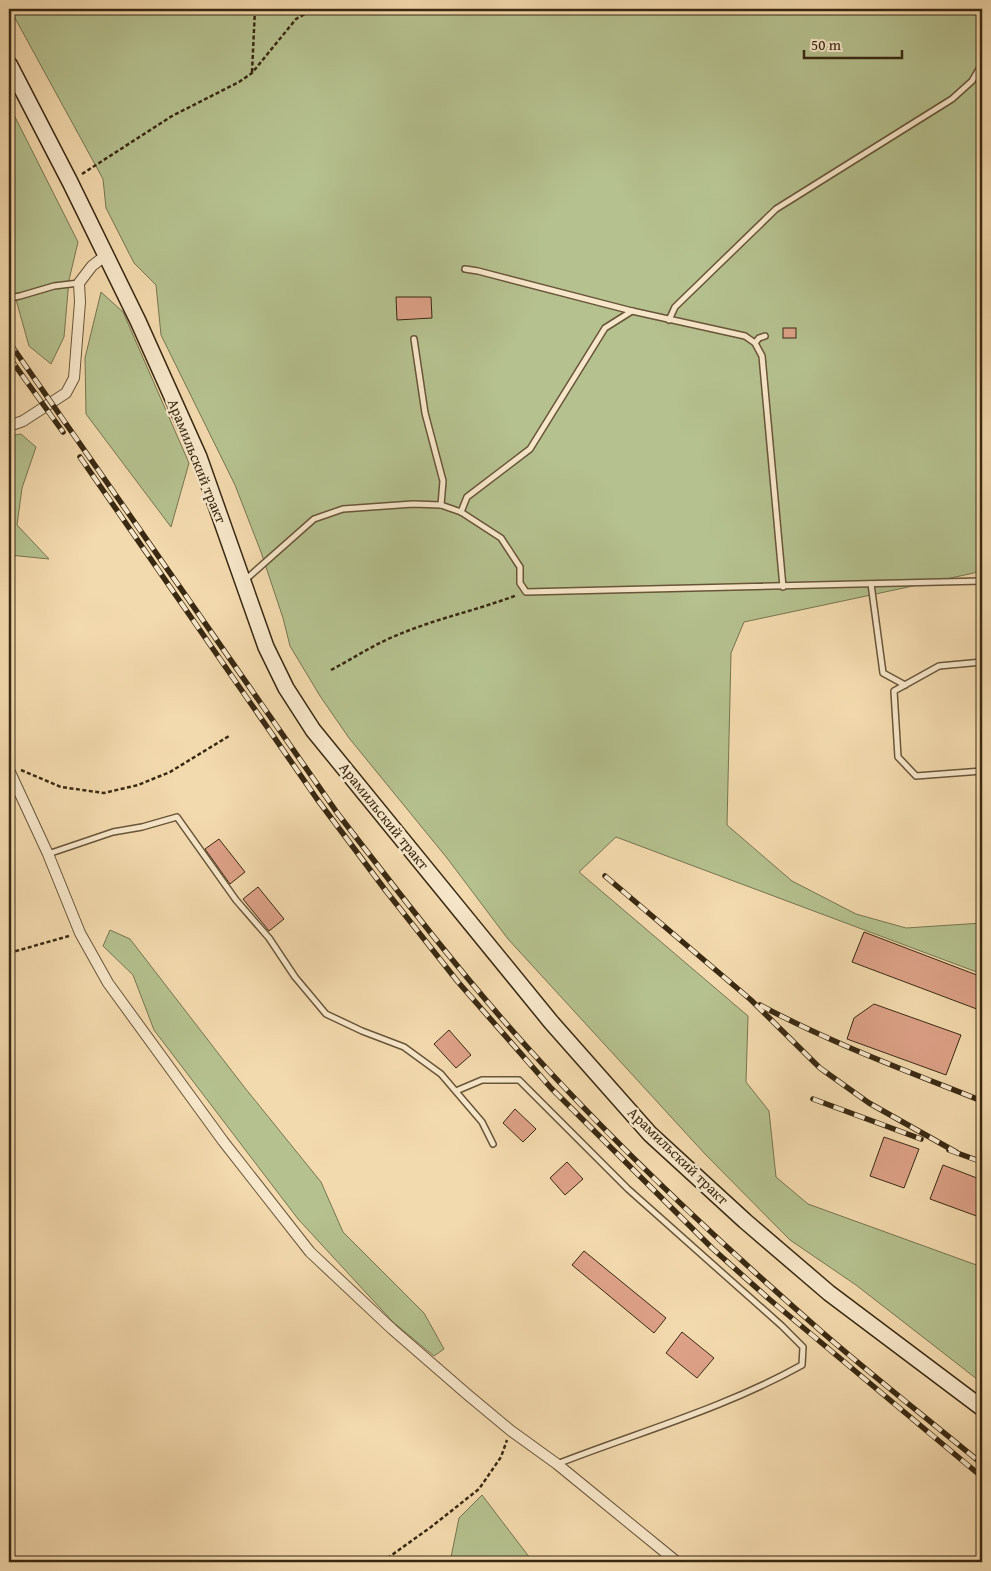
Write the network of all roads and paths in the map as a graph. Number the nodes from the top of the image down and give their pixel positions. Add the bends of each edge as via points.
1 (255, 9) edge
2 (314, 9) edge
3 (9, 64) edge
4 (982, 64) edge
5 (252, 73) junction
6 (70, 182) junction
7 (106, 255) junction
8 (465, 270) dead end
9 (80, 282) junction
10 (9, 298) edge
11 (632, 311) junction
12 (669, 320) junction
13 (765, 336) dead end
14 (414, 339) dead end
15 (755, 343) junction
16 (9, 426) edge
17 (441, 505) junction
18 (461, 512) junction
19 (982, 581) edge
20 (242, 582) junction
21 (871, 584) junction
22 (783, 587) junction
23 (526, 592) junction
24 (982, 662) edge
25 (331, 670) dead end
26 (905, 684) junction
27 (229, 736) dead end
28 (12, 767) edge
29 (982, 771) edge
30 (48, 854) junction
31 (80, 933) junction
32 (9, 953) edge
33 (456, 1091) junction
34 (493, 1144) dead end
35 (982, 1408) edge
36 (510, 1430) junction
37 (557, 1464) junction
38 (382, 1562) edge
39 (677, 1562) edge

1 - 5 path
2 - 5 path via 296,19
3 - 6 main road, Арамильский тракт
4 - 12 lane via 972,81 952,99 776,209 675,307
5 - 6 path via 172,116
6 - 7 main road, Арамильский тракт
7 - 9 street
7 - 20 main road, Арамильский тракт via 199,457
8 - 11 lane
9 - 10 lane
9 - 16 street via 74,378 66,393 23,421
11 - 12 lane
11 - 18 lane via 606,328 530,449 467,497
12 - 15 lane via 745,336
13 - 15 lane
14 - 17 lane via 426,413 443,481
15 - 22 lane via 762,356
17 - 18 lane
17 - 20 lane via 343,509 314,519
18 - 23 lane via 501,538 520,567 520,583
19 - 21 lane
20 - 35 main road, Арамильский тракт via 270,655 286,688 313,730 551,1022 650,1134 829,1292
21 - 22 lane
21 - 26 lane via 883,673
22 - 23 lane
23 - 25 path via 398,634
24 - 26 lane via 938,666
26 - 29 lane via 894,691 898,757 916,776
27 - 28 path via 170,772 138,785 104,793 61,787
28 - 30 street
30 - 31 street
30 - 33 lane via 113,832 177,817 236,900 326,1014 404,1047 441,1074
31 - 32 path
31 - 36 street via 108,983 222,1141 310,1252 392,1329
33 - 34 lane via 482,1122
33 - 37 lane via 482,1080 519,1080 628,1188 803,1347 802,1365 772,1382
36 - 37 street
36 - 38 path via 500,1457 479,1488
37 - 39 street

